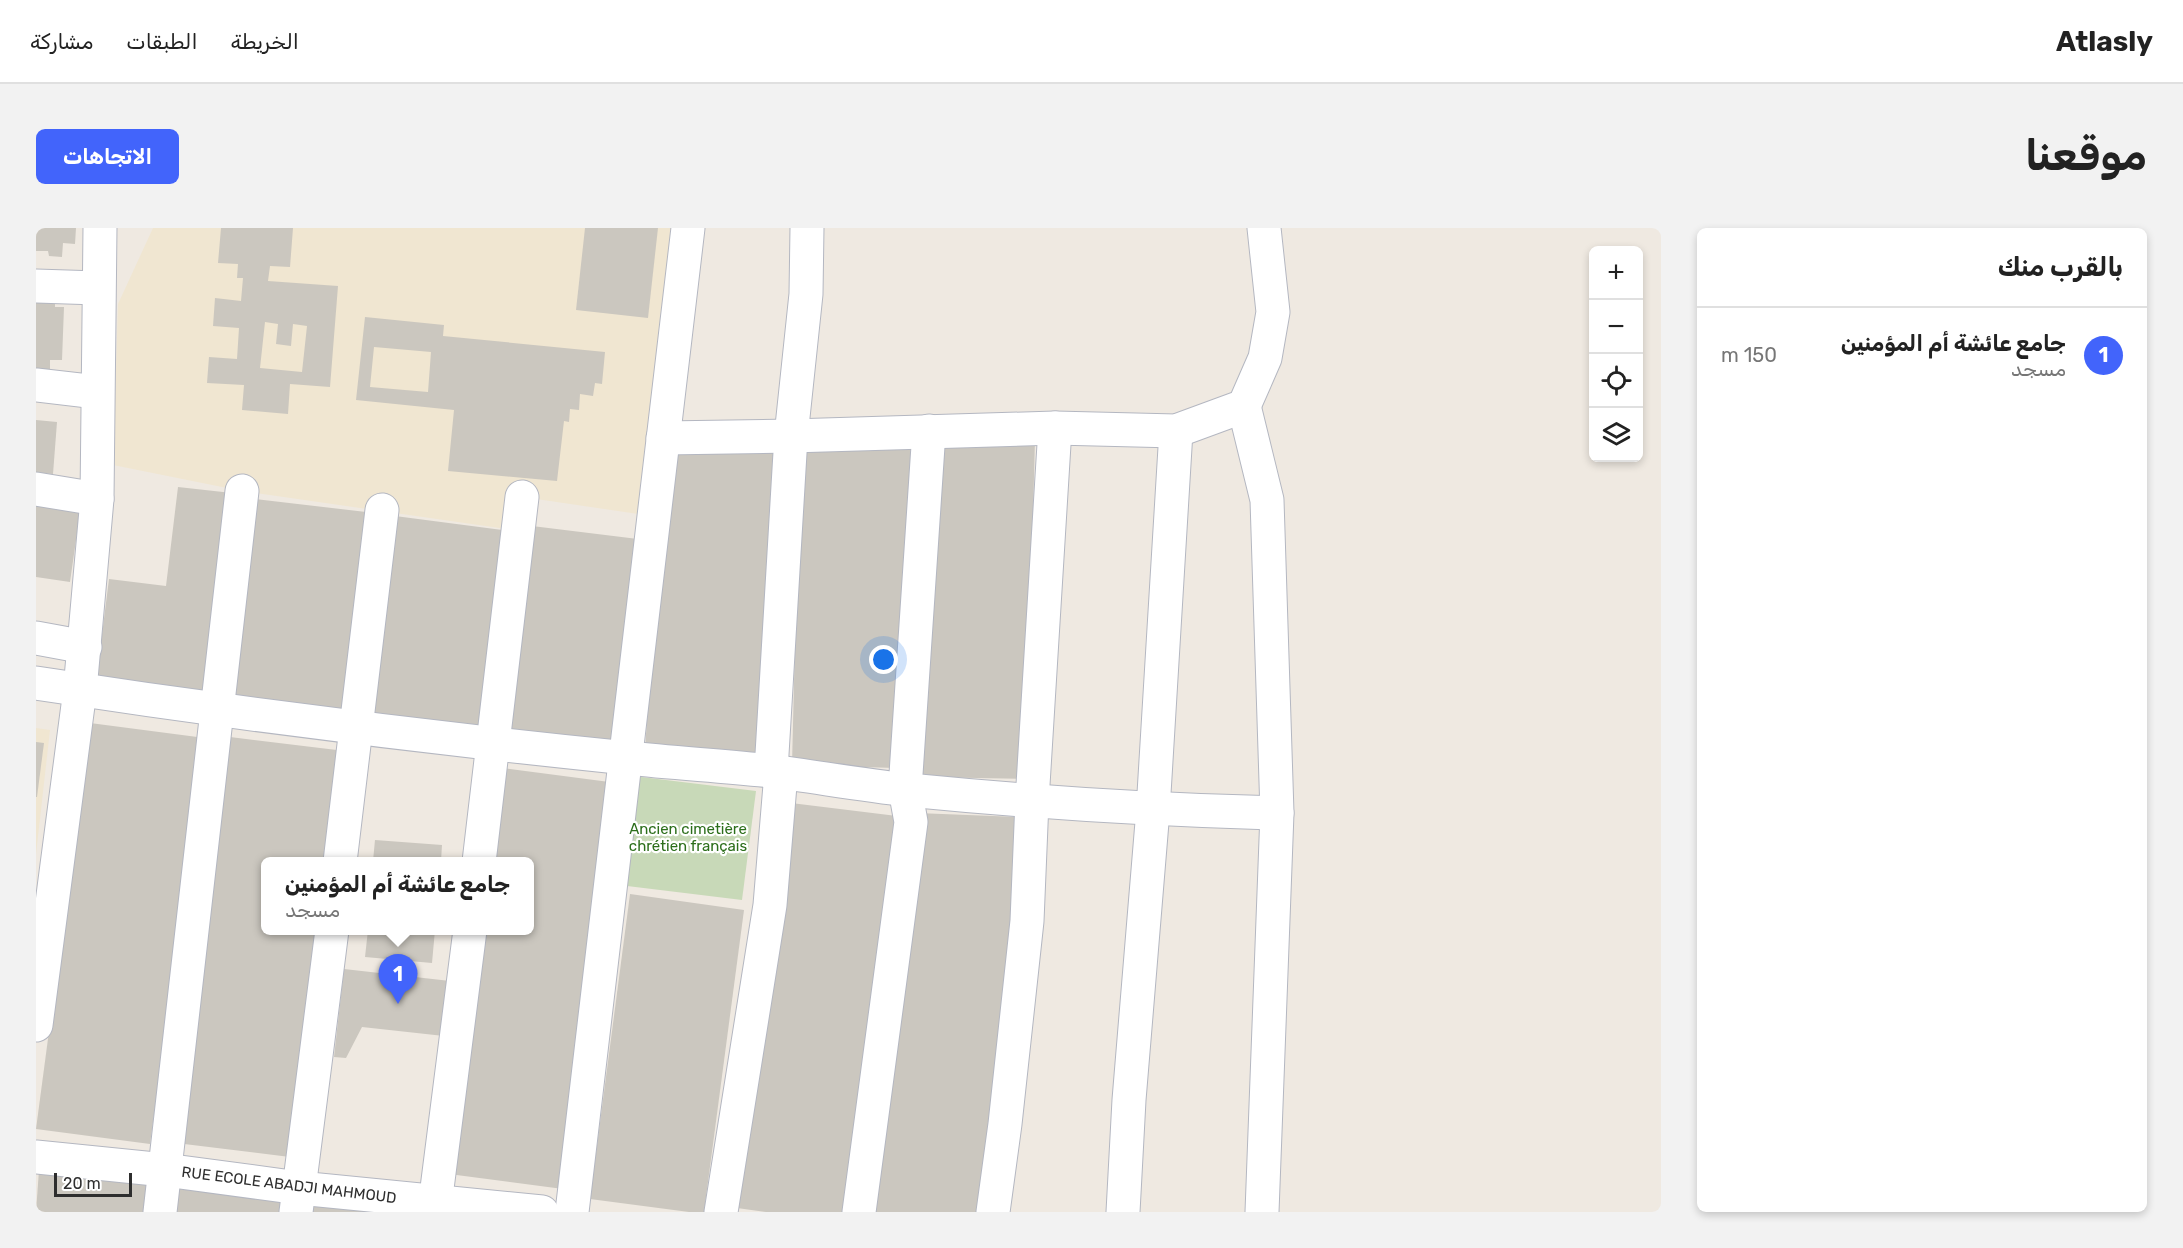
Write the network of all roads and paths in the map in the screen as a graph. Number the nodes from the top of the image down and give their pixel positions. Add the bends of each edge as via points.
1 (100, 228) edge
2 (688, 228) edge
3 (807, 228) edge
4 (1264, 228) edge
5 (36, 286) edge
6 (98, 288) junction
7 (36, 385) edge
8 (98, 392) junction
9 (1244, 406) junction
10 (1055, 428) junction
11 (929, 431) junction
12 (1176, 431) junction
13 (791, 436) junction
14 (663, 438) junction
15 (36, 489) edge
16 (242, 491) dead end
17 (522, 497) dead end
18 (97, 499) junction
19 (382, 510) dead end
20 (36, 638) edge
21 (85, 646) junction
22 (36, 683) edge
23 (80, 690) junction
24 (218, 710) junction
25 (357, 727) junction
26 (495, 743) junction
27 (626, 758) junction
28 (776, 772) junction
29 (904, 789) junction
30 (1032, 801) junction
31 (1153, 810) junction
32 (1277, 813) junction
33 (341, 857) edge
34 (480, 857) edge
35 (331, 935) edge
36 (469, 935) edge
37 (36, 1025) edge
38 (36, 1156) edge
39 (165, 1170) junction
40 (298, 1200) edge
41 (434, 1206) edge
42 (160, 1212) edge
43 (542, 1212) edge
44 (572, 1212) edge
45 (721, 1212) edge
46 (859, 1212) edge
47 (993, 1212) edge
48 (1122, 1212) edge
49 (1262, 1212) edge

1 - 6 street
2 - 14 street
3 - 13 street via 806,294
4 - 9 street via 1273,312 1265,358
5 - 6 street
6 - 8 street
7 - 8 street
8 - 18 street
9 - 12 street
9 - 32 street via 1268,500
10 - 11 street
10 - 12 street
10 - 30 street
11 - 13 street
11 - 29 street
12 - 31 street
13 - 14 street
13 - 28 street
14 - 27 street
15 - 18 street
16 - 24 street
17 - 26 street
18 - 21 street
19 - 25 street
20 - 21 street
21 - 23 street
22 - 23 street
23 - 24 street
23 - 37 street
24 - 25 street
24 - 39 street
25 - 26 street
25 - 33 street
26 - 27 street
26 - 34 street
27 - 28 street
27 - 44 street
28 - 29 street
28 - 45 street via 770,905
29 - 30 street
29 - 46 street via 911,822
30 - 31 street
30 - 47 street via 1028,921
31 - 32 street
31 - 48 street
32 - 49 street
35 - 40 street
36 - 41 street
38 - 39 street, RUE ECOLE ABADJI MAHMOUD
39 - 40 street, RUE ECOLE ABADJI MAHMOUD
39 - 42 street
40 - 41 street, RUE ECOLE ABADJI MAHMOUD
41 - 43 street, RUE ECOLE ABADJI MAHMOUD

